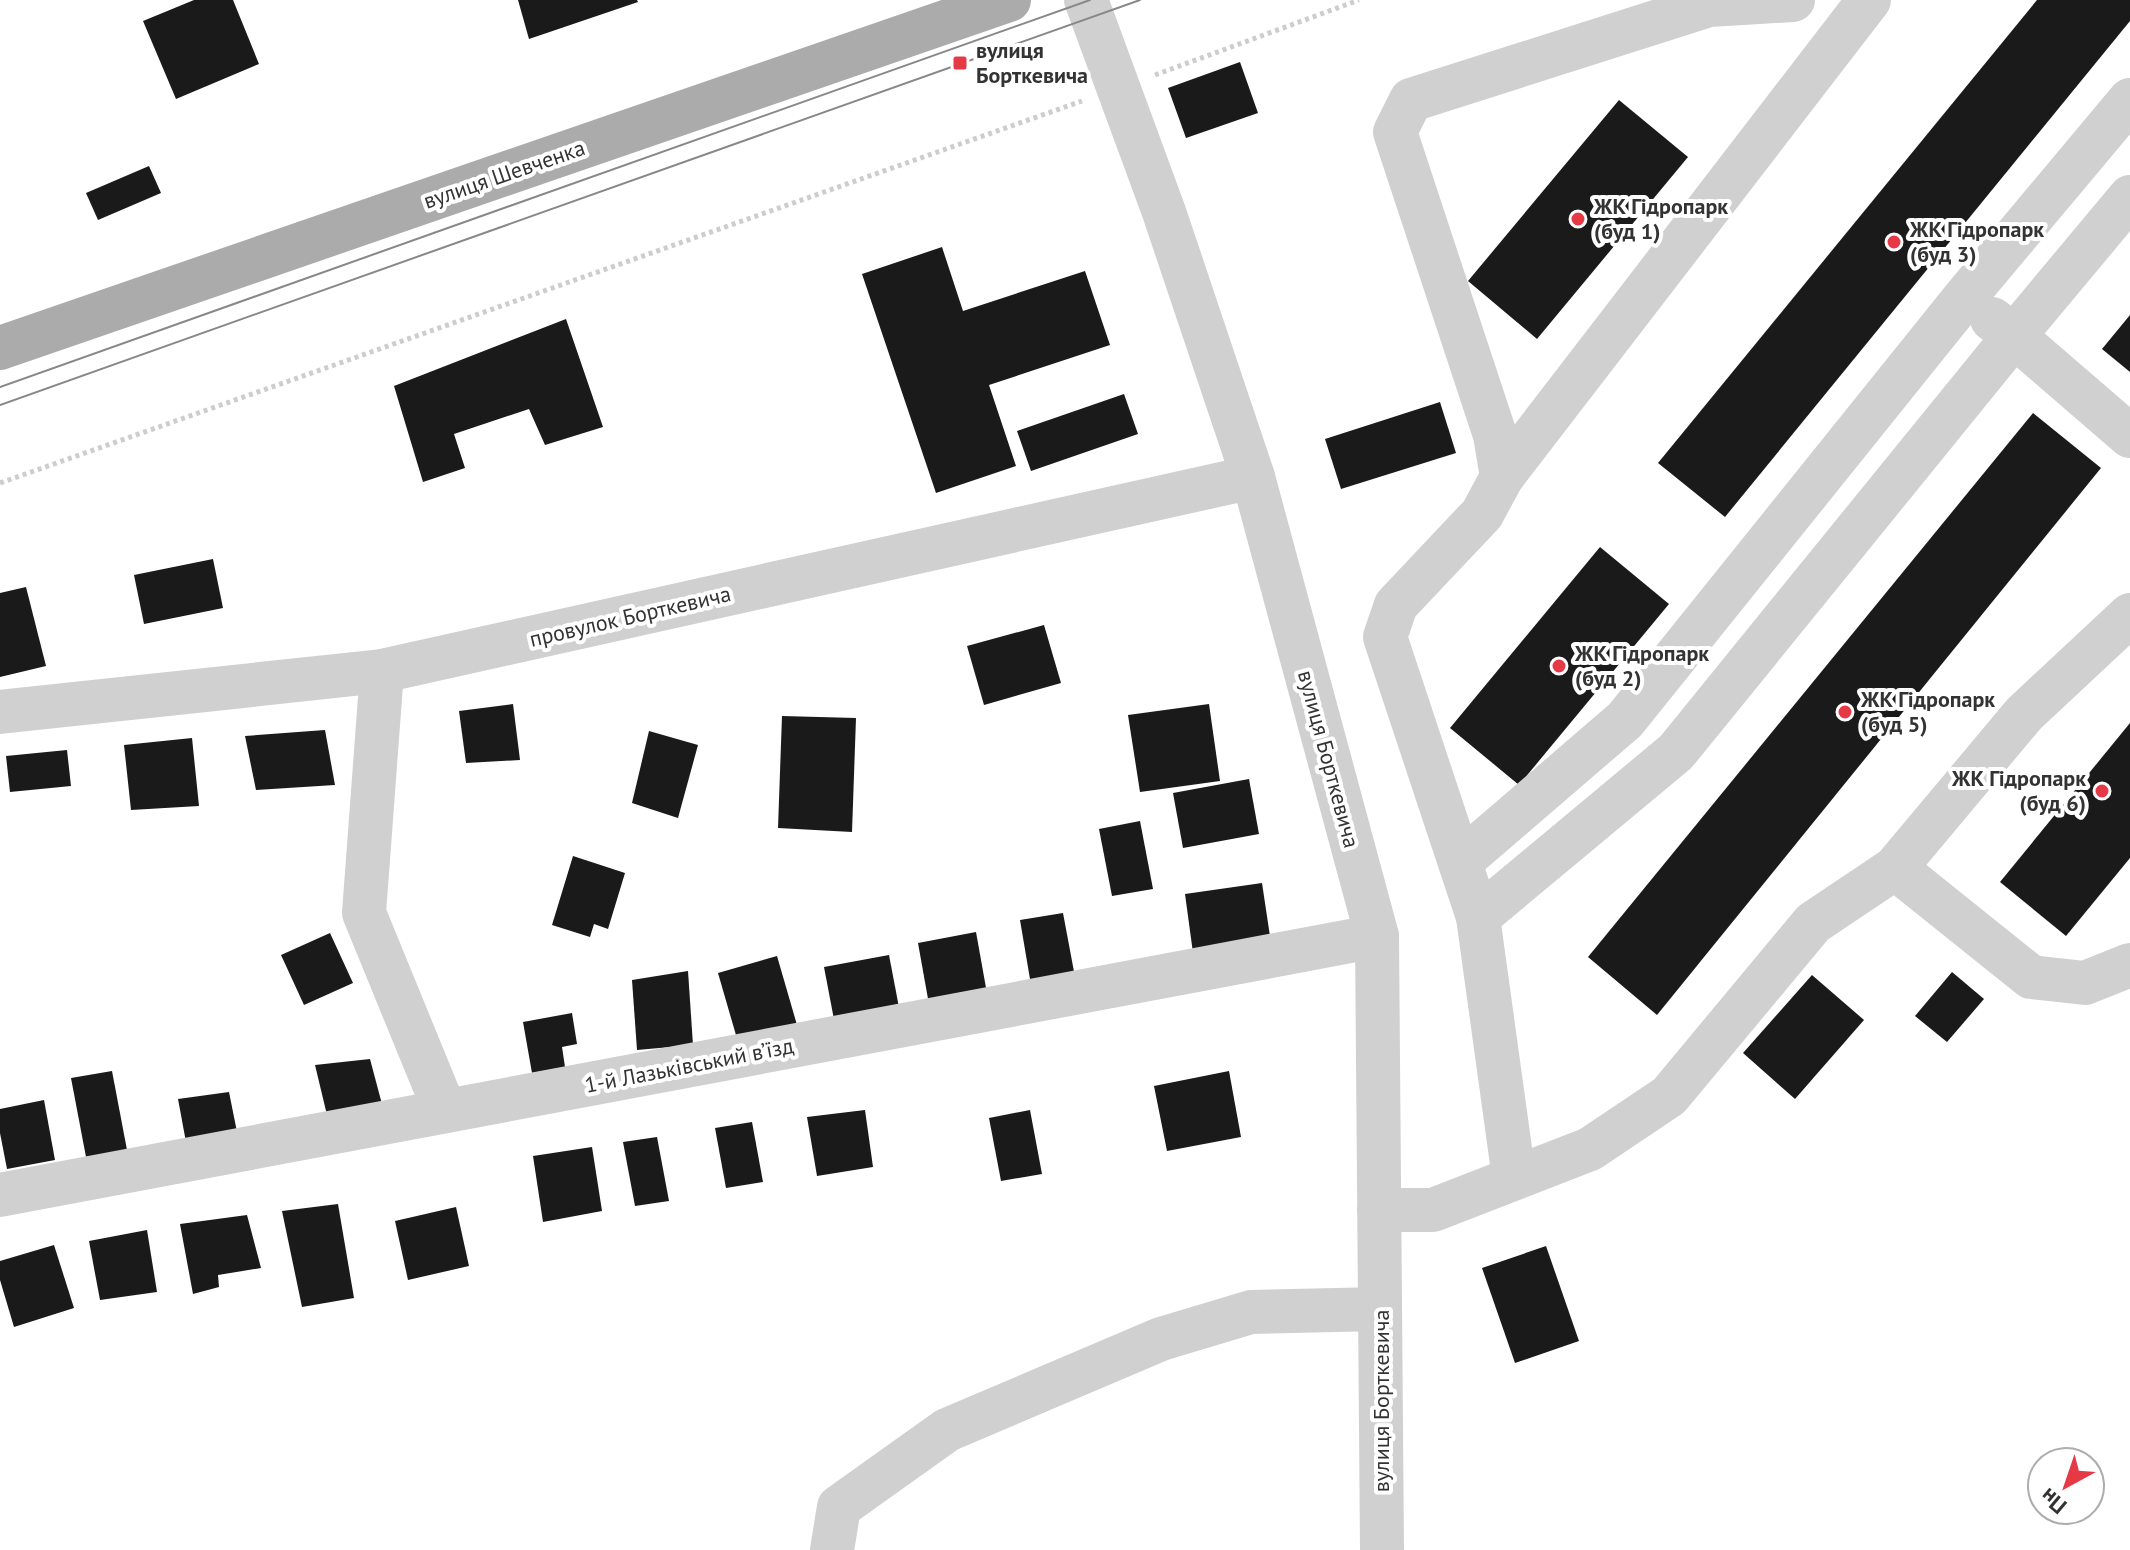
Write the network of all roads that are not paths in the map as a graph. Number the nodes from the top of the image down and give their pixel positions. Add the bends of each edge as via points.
1 (1009, 0) edge
2 (1086, 0) edge
3 (1793, 0) edge
4 (1869, 0) edge
5 (2130, 100) edge
6 (2130, 197) edge
7 (1965, 297) junction
8 (2014, 336) junction
9 (1, 343) edge
10 (2130, 436) edge
11 (1253, 477) junction
12 (1502, 477) junction
13 (2130, 615) edge
14 (382, 671) junction
15 (0, 712) edge
16 (1460, 862) junction
17 (1895, 868) junction
18 (1478, 917) junction
19 (2130, 932) edge
20 (1377, 936) junction
21 (2130, 965) edge
22 (2085, 983) junction
23 (445, 1111) junction
24 (1514, 1178) junction
25 (0, 1195) edge
26 (1379, 1210) junction
27 (1380, 1309) junction
28 (832, 1550) edge
29 (1382, 1550) edge

1 - 9 main road, вулиця Шевченка
2 - 11 street, вулиця Борткевича
3 - 12 street via 1709,5 1411,100 1395,132 1495,435
4 - 12 street
5 - 7 street
6 - 8 street
7 - 8 street
7 - 16 street via 1625,720
8 - 10 street
8 - 18 street via 1676,752
11 - 14 street, провулок Борткевича
11 - 20 street, вулиця Борткевича
12 - 16 street via 1482,514 1396,605 1385,637
13 - 17 street via 2024,714
14 - 15 street, провулок Борткевича
14 - 23 street via 364,913
16 - 18 street
17 - 22 street via 2031,977
17 - 24 street via 1813,923 1669,1096 1590,1149
18 - 24 street
19 - 22 street
20 - 23 street, 1-й Лазьківський в’їзд
20 - 26 street, вулиця Борткевича
21 - 22 street
23 - 25 street, 1-й Лазьківський в’їзд
24 - 26 street via 1433,1210
26 - 27 street, вулиця Борткевича
27 - 28 street via 1251,1312 1161,1339 947,1430 839,1507
27 - 29 street, вулиця Борткевича

